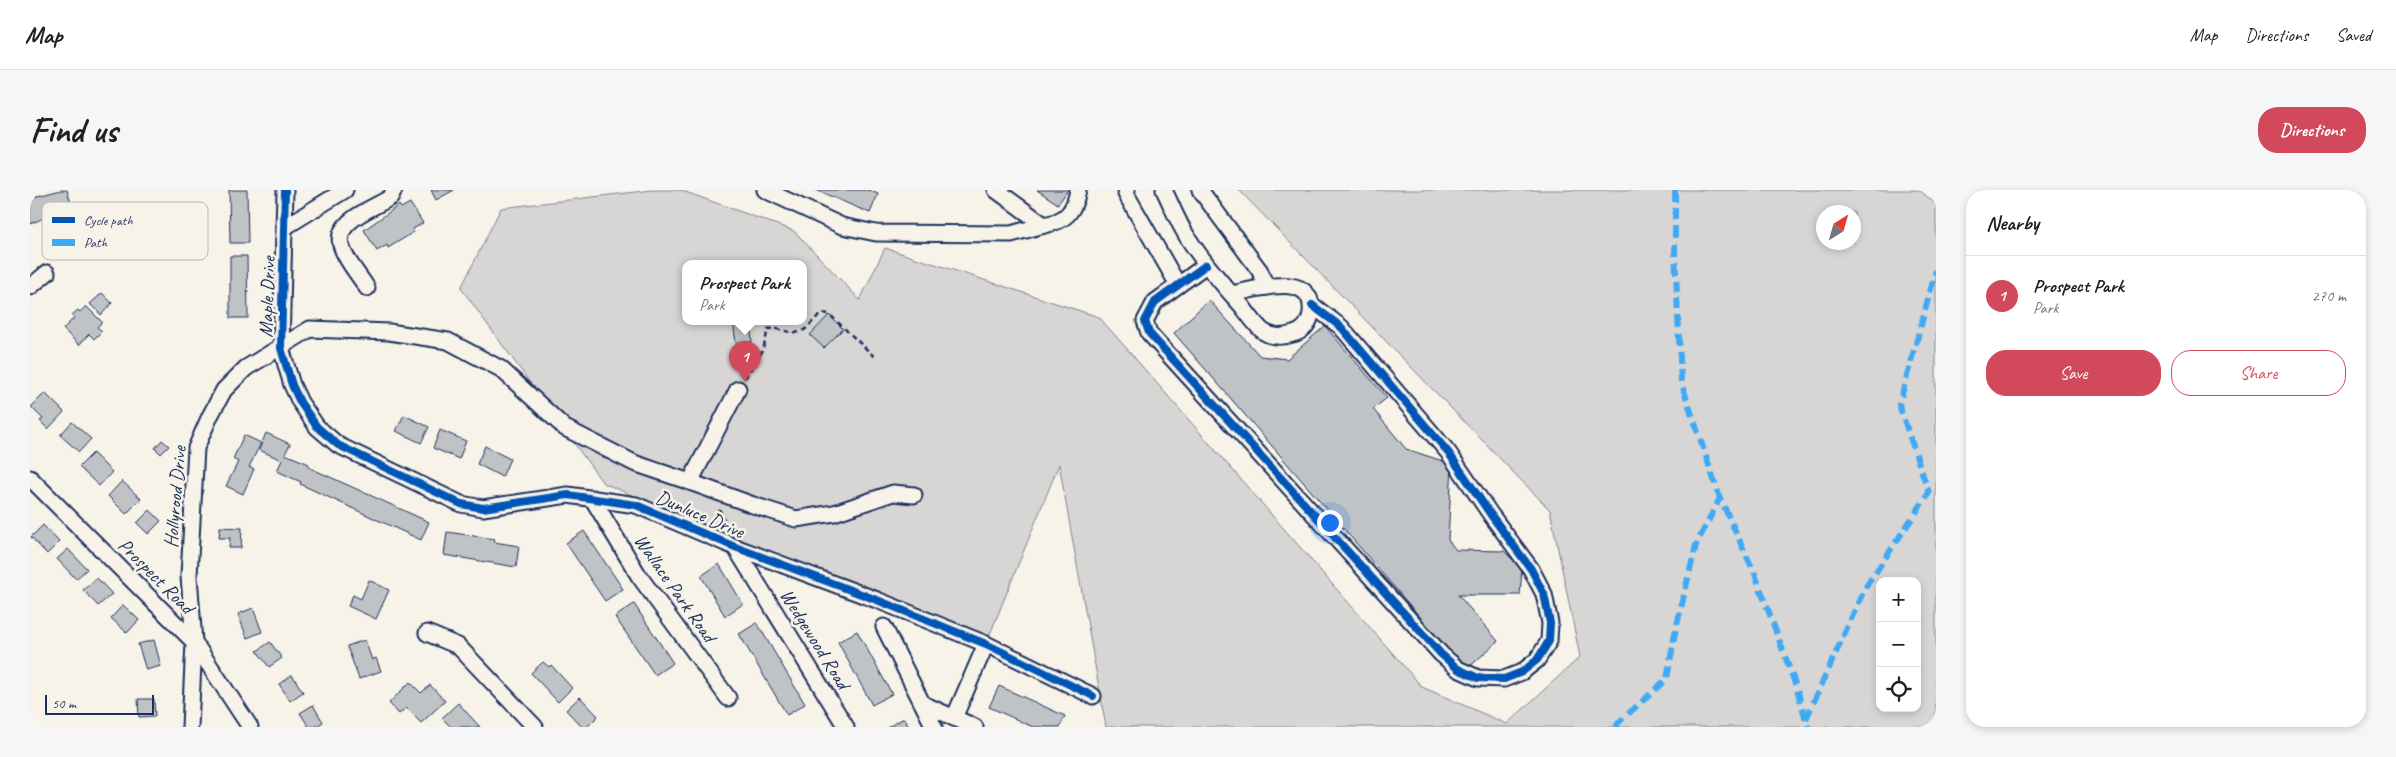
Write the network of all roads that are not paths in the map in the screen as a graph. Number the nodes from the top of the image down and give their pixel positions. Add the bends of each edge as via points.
1 (285, 190) edge
2 (345, 190) edge
3 (394, 190) edge
4 (765, 190) edge
5 (996, 190) edge
6 (1078, 190) edge
7 (1127, 190) edge
8 (1164, 190) edge
9 (1200, 190) edge
10 (1044, 225) junction
11 (285, 227) junction
12 (1206, 265) junction
13 (47, 273) dead end
14 (1178, 285) junction
15 (1266, 287) junction
16 (30, 288) edge
17 (367, 288) dead end
18 (1232, 294) junction
19 (1312, 305) junction
20 (281, 348) junction
21 (738, 390) road end
22 (300, 402) joint
23 (30, 478) edge
24 (690, 482) junction
25 (914, 495) dead end
26 (592, 498) junction
27 (735, 547) junction
28 (884, 627) dead end
29 (427, 633) dead end
30 (194, 642) junction
31 (986, 644) junction
32 (1094, 696) dead end
33 (728, 698) dead end
34 (923, 704) junction
35 (954, 718) junction
36 (190, 727) edge
37 (250, 727) edge
38 (535, 727) edge
39 (846, 727) edge
40 (934, 727) edge
41 (975, 727) edge

1 - 11 street, Maple Drive
2 - 11 street
3 - 17 street via 391,197 345,225 340,235 341,247
4 - 10 street via 842,226 876,233 1011,234
5 - 10 street
6 - 10 street via 1076,204 1060,222
7 - 14 street via 1126,194
8 - 12 street via 1186,236
9 - 15 street via 1260,271
11 - 20 street, Maple Drive
12 - 14 street
12 - 18 street
13 - 16 street
14 - 19 street via 1154,302 1149,310 1145,321 1149,333 1441,654 1458,669 1478,678 1504,679 1522,672 1538,660 1548,641 1550,623 1544,594 1531,569 1448,452 1341,327
15 - 18 street
15 - 19 street via 1293,285 1306,294
18 - 19 street via 1264,332 1281,338 1300,332 1310,319
20 - 22 street, Maple Drive
20 - 24 street, Hollyrood Drive via 310,329 389,332 448,341 501,369 566,428 634,463
20 - 30 street, Hollyrood Drive via 246,368 224,390 196,448 189,576
21 - 24 street
22 - 26 street, Dunluce Drive via 317,427 338,445 460,504 483,508 568,495
23 - 30 street, Prospect Road
24 - 25 street, Hollyrood Drive via 796,519 834,513 893,494
26 - 27 street, Dunluce Drive via 636,505
26 - 33 street, Wallace Park Road via 639,576
27 - 31 street, Dunluce Drive
27 - 39 street, Wedgewood Road
28 - 34 street
29 - 38 street via 458,646
30 - 36 street, Prospect Road
30 - 37 street, Hollyrood Drive
31 - 32 street, Dunluce Drive
31 - 35 street
34 - 35 street
34 - 40 street
35 - 41 street

